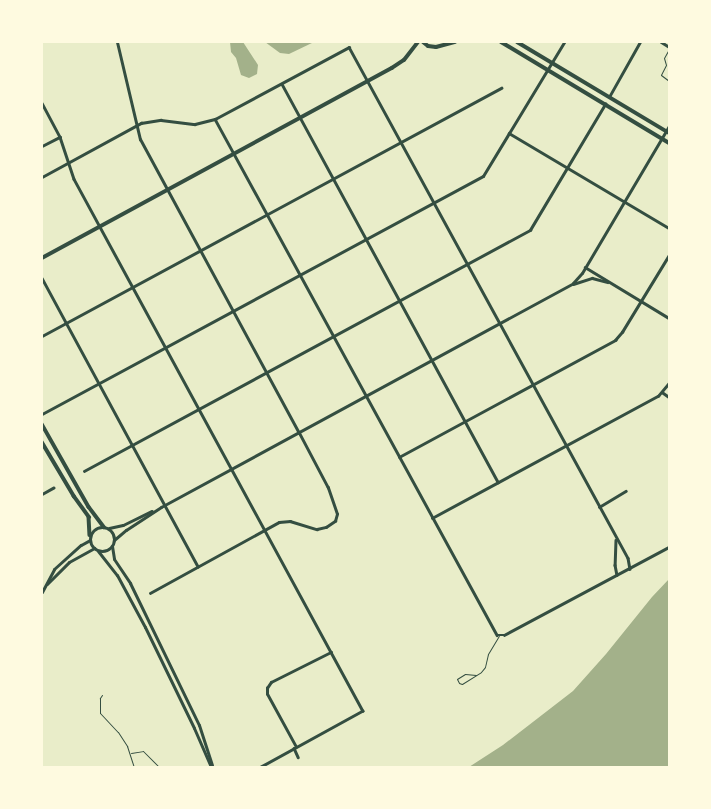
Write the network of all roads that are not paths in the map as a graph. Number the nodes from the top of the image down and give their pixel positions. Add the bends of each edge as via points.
1 (117, 42) edge
2 (418, 42) edge
3 (423, 42) edge
4 (455, 42) edge
5 (501, 42) edge
6 (517, 42) edge
7 (564, 42) edge
8 (640, 42) edge
9 (662, 42) edge
10 (669, 48) edge
11 (551, 64) junction
12 (547, 70) junction
13 (368, 81) junction
14 (669, 81) edge
15 (282, 84) junction
16 (501, 88) dead end
17 (608, 97) junction
18 (42, 104) edge
19 (605, 104) junction
20 (301, 117) junction
21 (215, 119) junction
22 (136, 126) junction
23 (669, 126) edge
24 (667, 132) edge
25 (509, 133) junction
26 (60, 137) junction
27 (661, 138) junction
28 (401, 142) junction
29 (669, 143) edge
30 (42, 146) edge
31 (234, 153) junction
32 (69, 162) junction
33 (567, 167) junction
34 (483, 176) joint
35 (42, 177) edge
36 (334, 178) junction
37 (167, 190) junction
38 (623, 201) junction
39 (434, 203) junction
40 (267, 214) junction
41 (100, 226) junction
42 (669, 228) edge
43 (367, 239) junction
44 (200, 251) junction
45 (669, 255) edge
46 (42, 258) edge
47 (467, 264) junction
48 (585, 267) junction
49 (300, 275) junction
50 (42, 278) edge
51 (607, 282) junction
52 (570, 286) junction
53 (133, 287) junction
54 (400, 300) junction
55 (641, 301) junction
56 (232, 311) junction
57 (669, 318) edge
58 (66, 323) junction
59 (499, 324) junction
60 (42, 336) edge
61 (333, 336) junction
62 (166, 347) junction
63 (432, 360) junction
64 (266, 373) junction
65 (669, 383) edge
66 (100, 384) junction
67 (532, 385) junction
68 (662, 392) junction
69 (366, 396) junction
70 (669, 397) edge
71 (199, 409) junction
72 (42, 414) edge
73 (465, 421) junction
74 (42, 424) edge
75 (298, 433) junction
76 (42, 442) edge
77 (133, 445) junction
78 (565, 445) junction
79 (398, 457) junction
80 (232, 469) junction
81 (84, 472) dead end
82 (498, 482) junction
83 (53, 488) dead end
84 (626, 491) dead end
85 (42, 494) edge
86 (165, 505) junction
87 (599, 507) junction
88 (161, 508) junction
89 (432, 518) junction
90 (104, 527) junction
91 (109, 528) junction
92 (265, 530) junction
93 (90, 535) junction
94 (616, 539) junction
95 (90, 540) junction
96 (114, 540) junction
97 (112, 546) junction
98 (669, 547) edge
99 (94, 548) junction
100 (98, 551) junction
101 (198, 567) junction
102 (630, 569) junction
103 (618, 574) junction
104 (44, 585) edge
105 (42, 592) edge
106 (150, 593) dead end
107 (499, 636) junction
108 (331, 652) junction
109 (476, 676) junction
110 (102, 695) dead end
111 (295, 748) junction
112 (131, 753) junction
113 (298, 757) dead end
114 (134, 767) edge
115 (159, 767) edge
116 (212, 767) edge
117 (261, 767) edge

1 - 22 street
2 - 13 main road via 404,60
3 - 4 highway via 436,47
5 - 12 highway
6 - 11 highway
7 - 11 street
8 - 17 street
9 - 10 street
10 - 14 lane via 661,75
11 - 12 street
11 - 17 highway
12 - 19 highway
12 - 25 street
13 - 15 street via 349,47
13 - 20 main road
13 - 28 street
15 - 20 street
15 - 21 street
16 - 28 street
17 - 24 highway
18 - 26 street
19 - 27 highway
19 - 33 street
20 - 31 main road
20 - 36 street
21 - 22 street via 195,124 155,120
21 - 31 street
22 - 32 street
22 - 37 street via 140,139
23 - 24 street
24 - 27 street
25 - 33 street
25 - 34 street
26 - 30 street
26 - 32 street
27 - 29 highway
27 - 38 street
28 - 36 street
28 - 39 street
31 - 37 main road
31 - 40 street
32 - 35 street
32 - 41 street via 74,179
33 - 38 street
33 - 47 street via 530,230
34 - 39 street
36 - 40 street
36 - 43 street
37 - 41 main road
37 - 44 street
38 - 42 street
38 - 48 street
39 - 43 street
39 - 47 street
40 - 44 street
40 - 49 street
41 - 46 main road
41 - 53 street
43 - 49 street
43 - 54 street
44 - 53 street
44 - 56 street
45 - 55 street
47 - 54 street
47 - 59 street
48 - 51 street
48 - 52 street
49 - 56 street
49 - 61 street
50 - 58 street
51 - 52 street via 592,278
51 - 55 street
52 - 59 street
53 - 58 street
53 - 62 street
54 - 61 street
54 - 63 street
55 - 57 street
55 - 67 street via 615,340
56 - 62 street
56 - 64 street
58 - 60 street
58 - 66 street
59 - 63 street
59 - 67 street
61 - 64 street
61 - 69 street
62 - 66 street
62 - 71 street
63 - 69 street
63 - 73 street
64 - 71 street
64 - 75 street
65 - 68 street
66 - 72 street
66 - 77 street
67 - 73 street
67 - 78 street
68 - 70 street
68 - 78 street
69 - 75 street
69 - 79 street
71 - 77 street
71 - 80 street
73 - 79 street
73 - 82 street
74 - 90 main road via 89,507
75 - 80 street
75 - 92 street via 326,484 337,514 335,520 323,528 310,528 287,520
76 - 93 main road via 89,517
77 - 81 street
77 - 86 street
78 - 82 street
78 - 87 street
79 - 89 street
80 - 86 street
80 - 92 street
82 - 89 street
83 - 85 street
84 - 87 street
86 - 88 street
86 - 101 street
87 - 94 street
88 - 91 street via 123,525
88 - 96 street
89 - 107 street via 493,630
90 - 91 street
90 - 93 street via 94,529
91 - 96 street
92 - 101 street
92 - 108 street
93 - 95 street
94 - 102 street via 629,560
94 - 103 street via 614,565
95 - 99 street
95 - 104 street via 60,562
96 - 97 street
97 - 100 street
97 - 116 street via 114,559 132,587 199,725
98 - 102 street
99 - 100 street
99 - 104 street via 69,562
100 - 116 street via 117,575 145,627
101 - 106 street
102 - 103 street
103 - 107 street
104 - 105 street
107 - 109 lane via 487,655 484,668
108 - 111 street via 271,682 266,690
108 - 111 street via 363,711
109 - 109 lane via 465,674 457,679 462,684
110 - 112 lane via 100,713 118,732
111 - 113 street
111 - 117 street
112 - 114 lane
112 - 115 lane via 143,751

